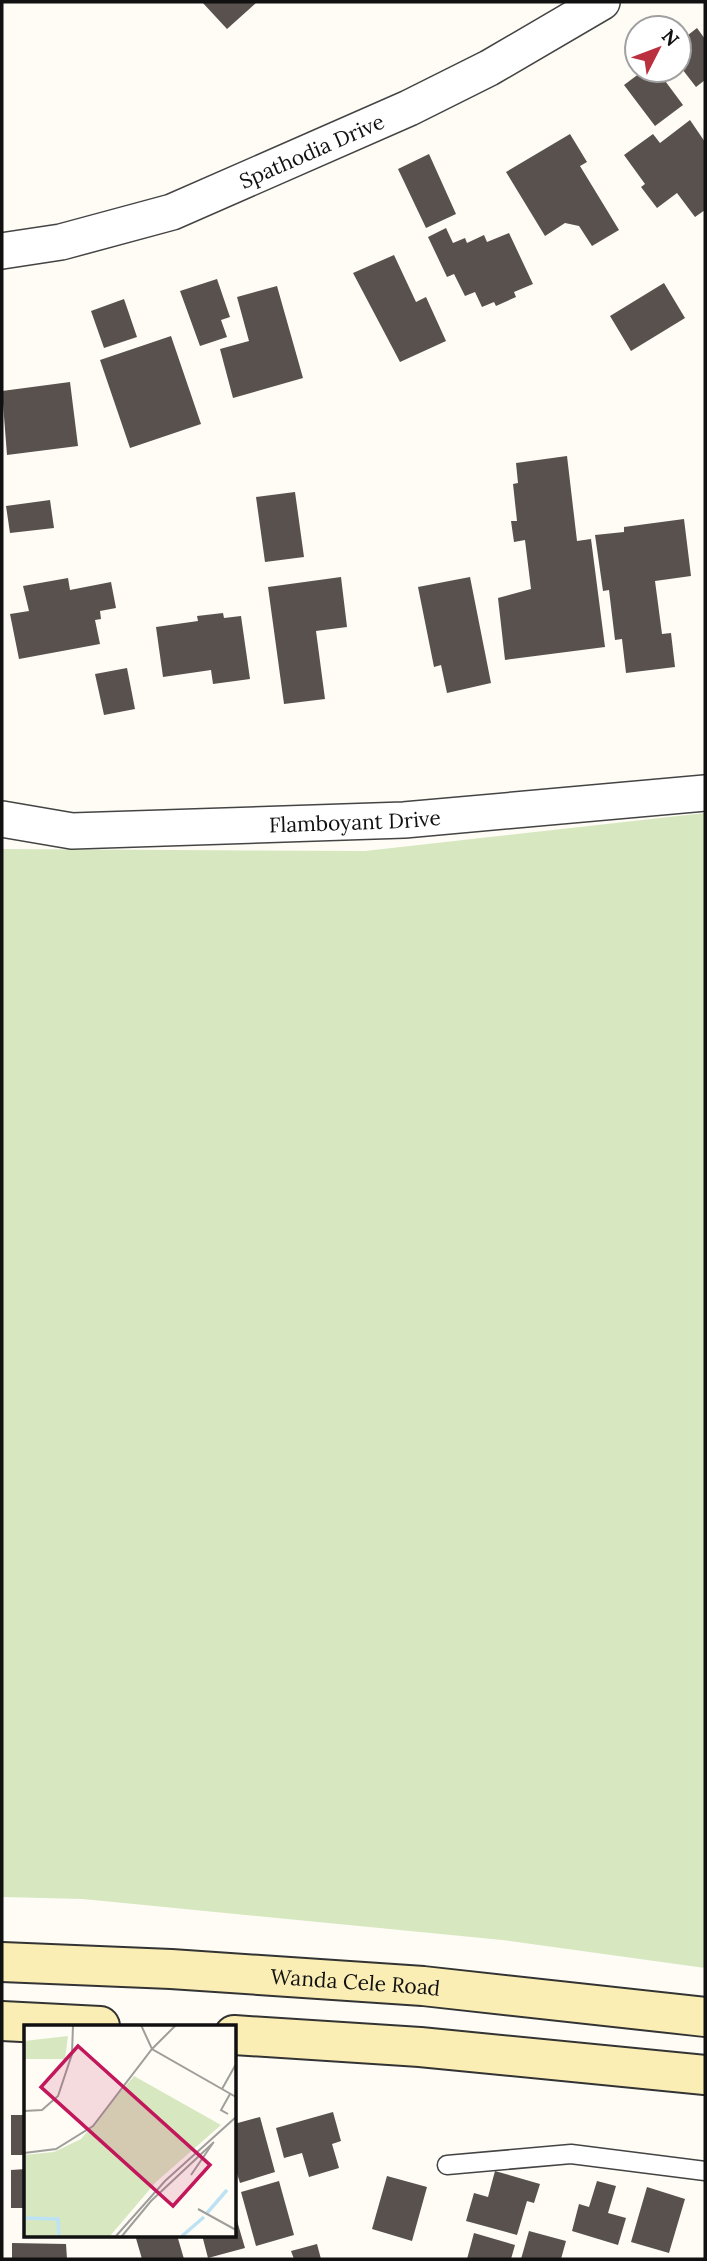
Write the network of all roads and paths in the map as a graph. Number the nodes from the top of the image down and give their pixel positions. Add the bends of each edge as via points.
1 (602, 2) edge
2 (2, 251) edge
3 (705, 793) edge
4 (2, 818) edge
5 (2, 1962) edge
6 (705, 2017) edge
7 (2, 2021) edge
8 (80, 2025) edge
9 (236, 2035) edge
10 (705, 2075) edge
11 (447, 2165) dead end
12 (705, 2171) edge

1 - 2 street, Spathodia Drive via 420,102 172,212 61,243
3 - 4 street, Flamboyant Drive via 390,821 72,831
5 - 6 main road, Wanda Cele Road via 423,1986
7 - 8 main road
9 - 10 main road via 420,2047
11 - 12 lane via 570,2154

